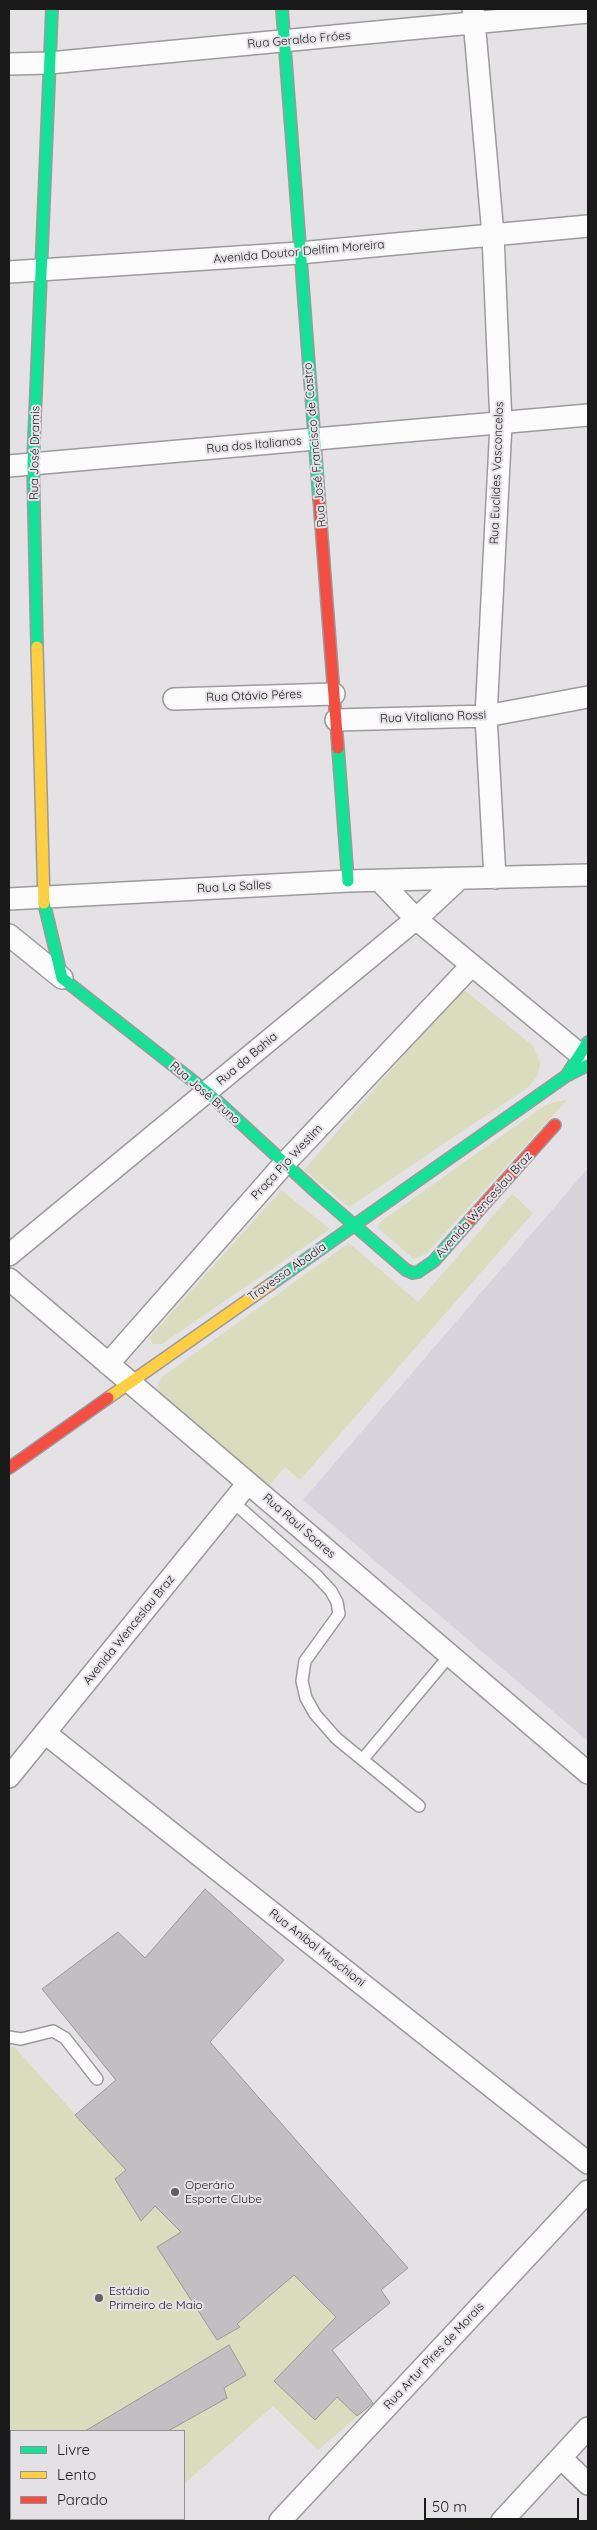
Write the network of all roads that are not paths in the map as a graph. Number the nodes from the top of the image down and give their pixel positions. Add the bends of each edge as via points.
1 (52, 9) edge
2 (282, 9) edge
3 (588, 12) edge
4 (474, 16) edge
5 (284, 41) junction
6 (50, 63) junction
7 (9, 64) edge
8 (588, 226) edge
9 (493, 234) junction
10 (299, 253) junction
11 (40, 270) junction
12 (9, 272) edge
13 (588, 415) edge
14 (501, 424) junction
15 (316, 439) junction
16 (33, 464) junction
17 (9, 466) edge
18 (334, 694) junction
19 (588, 697) edge
20 (174, 699) dead end
21 (486, 716) junction
22 (336, 720) junction
23 (588, 875) edge
24 (495, 878) junction
25 (459, 879) junction
26 (380, 880) junction
27 (348, 881) junction
28 (43, 897) junction
29 (9, 899) edge
30 (416, 919) junction
31 (9, 935) edge
32 (471, 966) junction
33 (62, 978) junction
34 (586, 1055) edge
35 (207, 1092) junction
36 (555, 1125) dead end
37 (284, 1164) junction
38 (355, 1224) junction
39 (9, 1255) edge
40 (406, 1270) joint
41 (9, 1279) edge
42 (108, 1364) junction
43 (130, 1382) junction
44 (9, 1468) edge
45 (248, 1483) junction
46 (232, 1502) junction
47 (450, 1655) junction
48 (45, 1733) junction
49 (363, 1759) junction
50 (588, 1773) edge
51 (9, 1778) edge
52 (419, 1806) dead end
53 (9, 2037) edge
54 (97, 2079) dead end
55 (588, 2163) edge
56 (588, 2191) edge
57 (588, 2428) edge
58 (561, 2458) junction
59 (588, 2484) edge
60 (280, 2521) edge
61 (502, 2521) edge

1 - 6 street, Rua José Dramis
2 - 5 street, Rua José Francisco de Castro
3 - 4 street, Rua Geraldo Fróes
4 - 5 street, Rua Geraldo Fróes
4 - 9 street, Rua Euclides Vasconcelos
5 - 6 street, Rua Geraldo Fróes
5 - 10 street, Rua José Francisco de Castro
6 - 7 street, Rua Geraldo Fróes
6 - 11 street, Rua José Dramis
8 - 9 street, Avenida Doutor Delfim Moreira
9 - 10 street, Avenida Doutor Delfim Moreira
9 - 14 street, Rua Euclides Vasconcelos
10 - 11 street, Avenida Doutor Delfim Moreira
10 - 15 street, Rua José Francisco de Castro
11 - 12 street, Avenida Doutor Delfim Moreira
11 - 16 street, Rua José Dramis
13 - 14 street, Rua dos Italianos
14 - 15 street, Rua dos Italianos
14 - 21 street, Rua Euclides Vasconcelos
15 - 16 street, Rua dos Italianos
15 - 18 street, Rua José Francisco de Castro
16 - 17 street, Rua dos Italianos
16 - 28 street, Rua José Dramis
18 - 20 street, Rua Otávio Péres
18 - 22 street, Rua José Francisco de Castro
19 - 21 street, Rua Vitaliano Rossi
21 - 22 street, Rua Vitaliano Rossi
21 - 24 street, Rua Euclides Vasconcelos
22 - 27 street, Rua José Francisco de Castro
23 - 24 street, Rua La Salles
24 - 25 street, Rua La Salles
25 - 26 street, Rua La Salles
25 - 30 street, Rua da Bahia
26 - 27 street, Rua La Salles
26 - 30 street
27 - 28 street, Rua La Salles
28 - 29 street, Rua La Salles
28 - 33 street
30 - 32 street
30 - 35 street, Rua da Bahia
31 - 33 street
32 - 34 street
32 - 37 street, Praça Pjo Westim
33 - 35 street, Rua José Bruno
34 - 38 street, Travessa Abadia via 566,1076
35 - 37 street, Rua José Bruno
35 - 39 street, Rua da Bahia
36 - 40 street, Avenida Wenceslau Braz via 434,1261 418,1272
37 - 38 street, Rua José Bruno
37 - 42 street, Praça Pjo Westim
38 - 40 street, Rua José Bruno
38 - 43 street, Travessa Abadia
41 - 42 street, Rua Raul Soares
42 - 43 street, Rua Raul Soares
43 - 44 street, Travessa Abadia
43 - 45 street, Rua Raul Soares
45 - 46 street, Avenida Wenceslau Braz
45 - 47 street, Rua Raul Soares
46 - 48 street, Avenida Wenceslau Braz
46 - 49 lane via 316,1575 337,1602 338,1614 305,1661 302,1681 306,1698 315,1714 336,1738
47 - 49 lane
47 - 50 street, Rua Raul Soares
48 - 51 street, Avenida Wenceslau Braz
48 - 55 street, Rua Aníbal Muschioni
49 - 52 lane
53 - 54 lane via 21,2040 53,2032 66,2038
56 - 60 street, Rua Artur Píres de Morais
57 - 58 street
58 - 59 street
58 - 61 street

